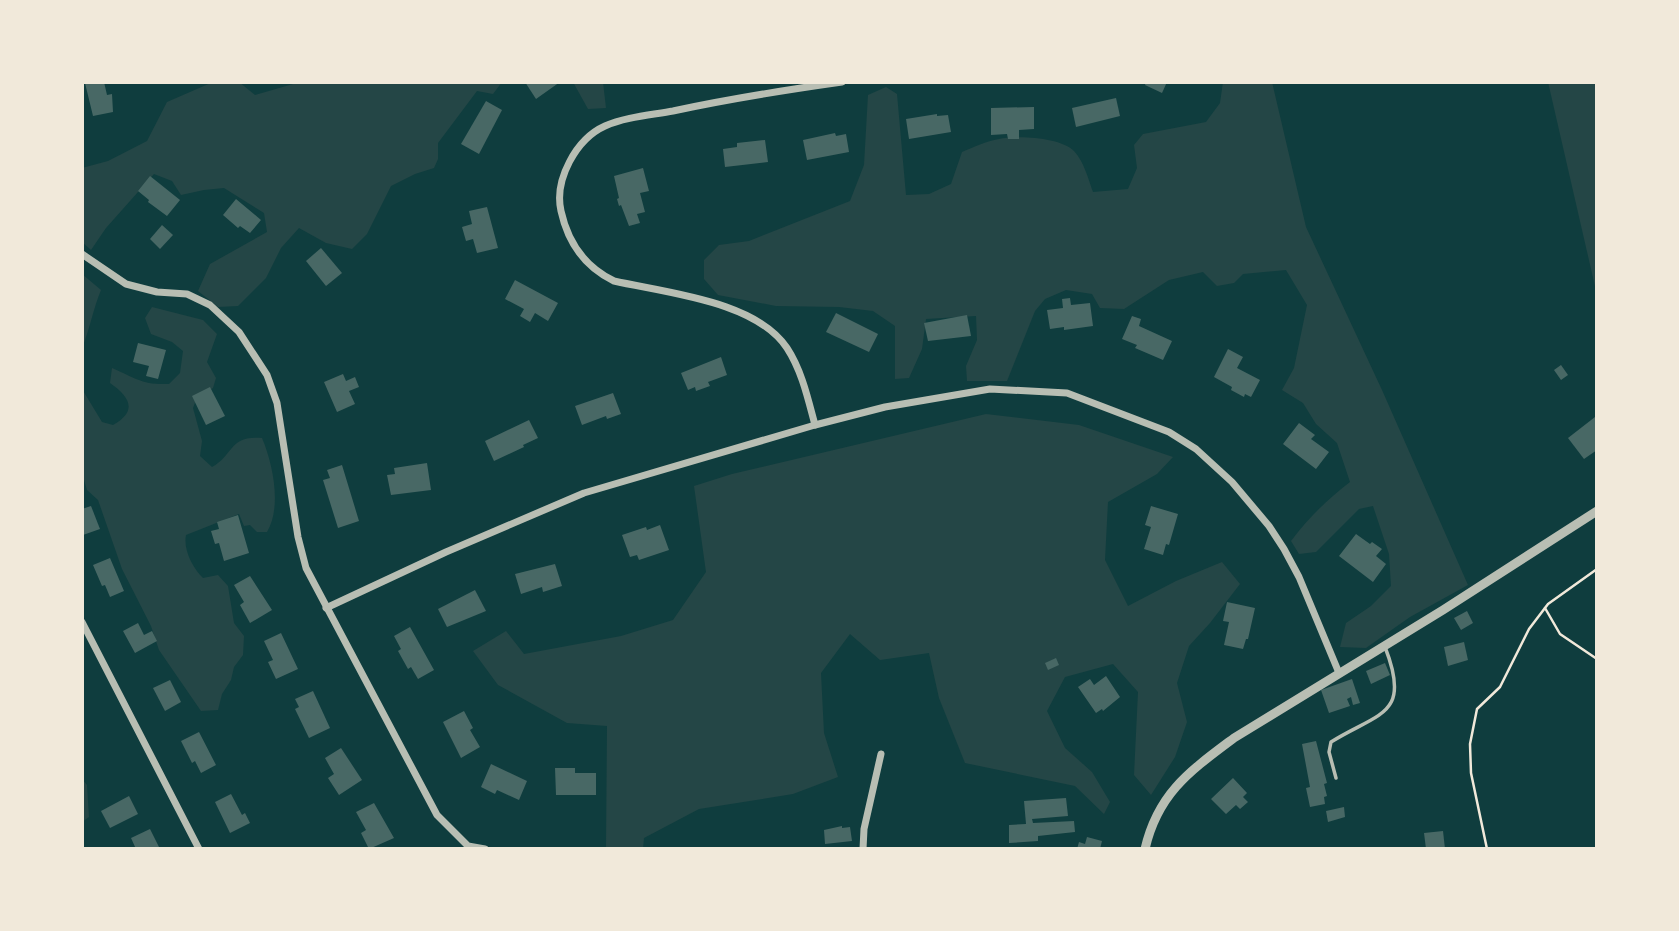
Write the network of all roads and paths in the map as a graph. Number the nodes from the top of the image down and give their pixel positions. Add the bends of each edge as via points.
1 (842, 82) edge
2 (82, 254) edge
3 (815, 425) junction
4 (1597, 511) edge
5 (1597, 569) edge
6 (327, 608) junction
7 (1545, 608) junction
8 (82, 622) edge
9 (1384, 645) junction
10 (1597, 659) edge
11 (1339, 673) junction
12 (881, 754) dead end
13 (1336, 778) dead end
14 (199, 849) edge
15 (485, 849) edge
16 (863, 849) edge
17 (1145, 849) edge
18 (1487, 849) edge

1 - 3 street via 604,126 587,138 570,160 559,203 572,243 597,272 614,281 730,307 778,335 799,370
2 - 6 street via 126,284 187,294 210,305 239,332 267,374 277,403 298,537 306,568
3 - 6 street via 584,493
3 - 11 street via 885,407 990,389 1067,393 1168,432 1196,449 1232,482 1269,526 1299,577
4 - 9 street
5 - 7 path
6 - 15 street via 437,816 468,846
7 - 10 path via 1559,634
7 - 18 path via 1528,629 1500,687 1477,709 1470,744 1471,773
8 - 14 street
9 - 11 street
9 - 13 lane via 1395,676 1392,701 1372,721 1331,742
11 - 17 street via 1234,738 1182,781 1157,812
12 - 16 street

